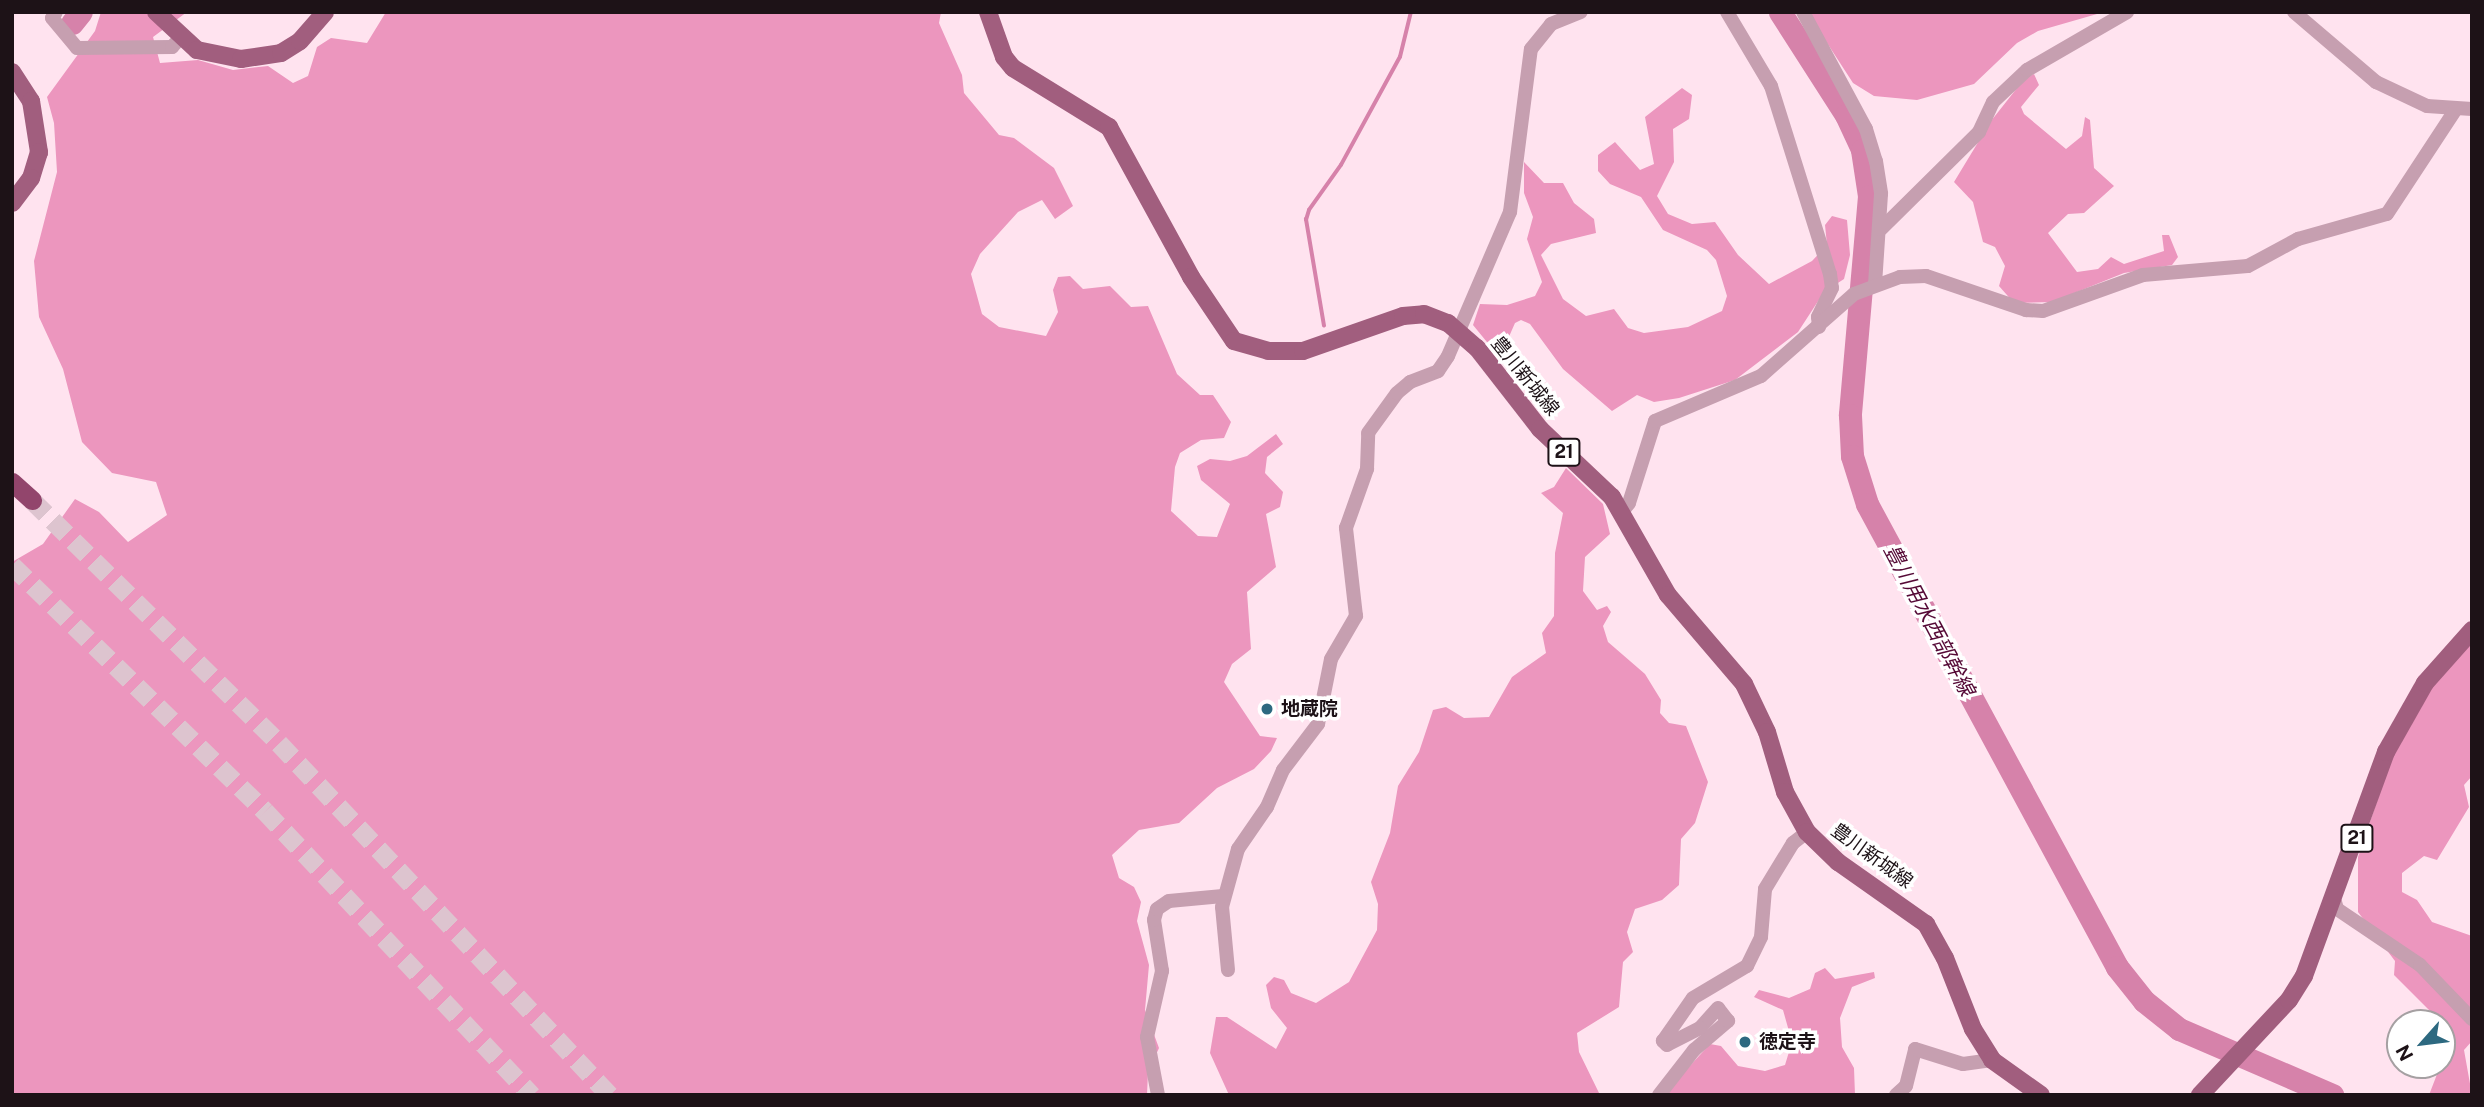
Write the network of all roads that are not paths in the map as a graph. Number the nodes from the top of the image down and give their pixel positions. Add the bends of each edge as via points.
1 (56, 12) edge
2 (156, 12) edge
3 (324, 12) edge
4 (988, 12) edge
5 (1581, 12) edge
6 (1727, 12) edge
7 (1803, 12) edge
8 (2127, 12) edge
9 (2294, 12) edge
10 (180, 38) junction
11 (12, 72) edge
12 (2456, 109) junction
13 (2472, 109) edge
14 (12, 203) edge
15 (1881, 229) junction
16 (1873, 285) junction
17 (1819, 327) junction
18 (1460, 332) junction
19 (12, 482) edge
20 (32, 500) tunnel mouth
21 (1622, 512) junction
22 (2472, 630) edge
23 (1807, 832) junction
24 (1223, 896) junction
25 (2335, 902) junction
26 (1228, 970) dead end
27 (2472, 1019) edge
28 (1992, 1060) junction
29 (1158, 1095) edge
30 (1659, 1095) edge
31 (1896, 1095) edge
32 (2041, 1095) edge
33 (2200, 1095) edge

1 - 10 street via 52,18 77,48 172,47
2 - 10 main road
3 - 10 main road via 300,41 264,57 217,56
4 - 18 main road, 豊川新城線 / 21 via 1004,57 1013,68 1109,127 1209,308 1234,341 1268,351 1303,352 1414,315 1434,316
5 - 18 street via 1551,24 1531,49 1510,212
6 - 17 street via 1771,86 1830,274 1832,288 1818,317
7 - 15 street via 1866,129 1876,161
8 - 15 street via 2027,70 1993,102 1979,132
9 - 12 street via 2376,82 2427,106
11 - 14 main road via 31,101 39,152 31,178
12 - 13 street
12 - 16 street via 2387,214 2298,239 2248,266 2143,275 2043,311 2026,310 1926,276
15 - 16 street
16 - 17 street via 1854,293
17 - 21 street via 1761,376 1655,421 1629,503
18 - 21 main road, 豊川新城線 / 21 via 1491,363 1541,429
18 - 24 street via 1438,371 1410,382 1397,393 1368,433 1367,469 1346,528 1356,617 1331,660 1318,724 1283,770 1267,807 1238,849
19 - 20 highway
21 - 23 main road, 豊川新城線 / 21 via 1668,595 1754,701 1785,792
22 - 25 main road, 21 via 2425,683 2403,718 2386,752
23 - 28 main road, 豊川新城線 / 21 via 1839,862 1926,924 1973,1029
23 - 30 street via 1793,843 1765,889 1761,937 1747,966 1693,998 1663,1041 1667,1045 1700,1028 1718,1008 1728,1021 1701,1043
24 - 26 street
24 - 29 street via 1169,901 1157,909 1154,920 1162,971 1147,1037
25 - 27 street via 2337,909 2420,965
25 - 33 main road, 21 via 2304,976
28 - 31 street via 1963,1064 1915,1049 1906,1086
28 - 32 main road, 豊川新城線 / 21

